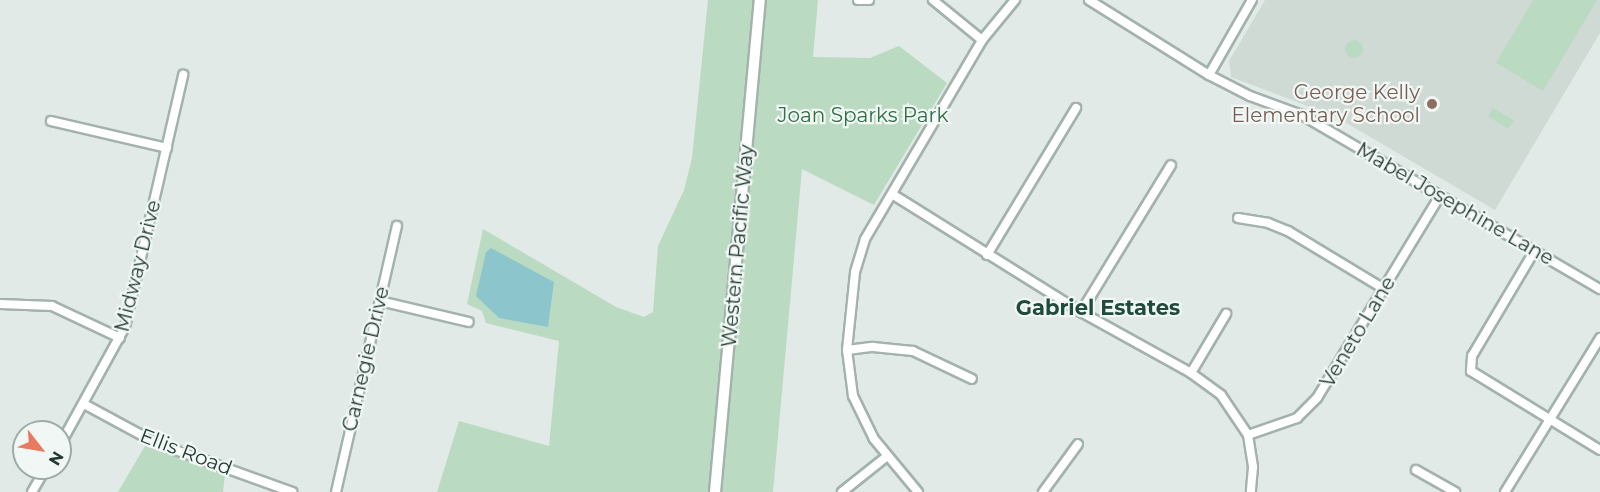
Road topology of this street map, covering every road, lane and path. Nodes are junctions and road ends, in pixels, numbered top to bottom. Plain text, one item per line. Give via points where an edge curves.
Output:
1 (760, 0) edge
2 (858, 0) edge
3 (869, 0) edge
4 (933, 0) edge
5 (1015, 0) edge
6 (1089, 0) edge
7 (1252, 0) edge
8 (982, 40) junction
9 (183, 75) dead end
10 (1209, 75) junction
11 (1076, 108) dead end
12 (51, 121) dead end
13 (167, 147) junction
14 (1171, 165) dead end
15 (892, 195) junction
16 (1440, 197) junction
17 (1238, 218) dead end
18 (397, 226) dead end
19 (1535, 250) junction
20 (987, 255) junction
21 (1600, 289) edge
22 (1384, 290) junction
23 (380, 301) junction
24 (0, 304) edge
25 (1081, 312) junction
26 (1226, 314) dead end
27 (469, 322) dead end
28 (120, 338) junction
29 (1600, 338) edge
30 (847, 350) junction
31 (1191, 373) junction
32 (972, 379) dead end
33 (84, 404) junction
34 (1548, 419) junction
35 (72, 424) edge
36 (1248, 435) junction
37 (1078, 444) dead end
38 (1600, 450) edge
39 (886, 457) junction
40 (1416, 470) dead end
41 (292, 492) edge
42 (336, 492) edge
43 (715, 492) edge
44 (842, 492) edge
45 (918, 492) edge
46 (1043, 492) edge
47 (1251, 492) edge
48 (1455, 492) edge
49 (1505, 492) edge

1 - 43 street, Western Pacific Way
2 - 3 street
4 - 8 street
5 - 8 street
6 - 10 street, Mabel Josephine Lane
7 - 10 street
8 - 15 street
9 - 13 street, Midway Drive
10 - 16 street, Mabel Josephine Lane via 1250,96 1302,115
11 - 20 street
12 - 13 street
13 - 28 street, Midway Drive
14 - 25 street
15 - 20 street
15 - 30 street via 865,239 855,272
16 - 19 street, Mabel Josephine Lane
16 - 22 street, Veneto Lane
17 - 22 street via 1288,231
18 - 23 street, Carnegie Drive
19 - 21 street, Mabel Josephine Lane
19 - 34 street via 1470,366 1474,375
20 - 25 street
22 - 36 street, Veneto Lane via 1311,406 1288,422
23 - 27 street
23 - 42 street, Carnegie Drive
24 - 28 street via 52,306
25 - 31 street
26 - 31 street
28 - 33 street, Midway Drive
29 - 34 street
30 - 32 street via 873,347 913,351
30 - 39 street via 849,375 860,414
31 - 36 street via 1221,395
33 - 35 street, Midway Drive
33 - 41 street, Ellis Road via 156,443
34 - 38 street
34 - 49 street
36 - 47 street via 1253,467
37 - 46 street
39 - 44 street
39 - 45 street
40 - 48 street

